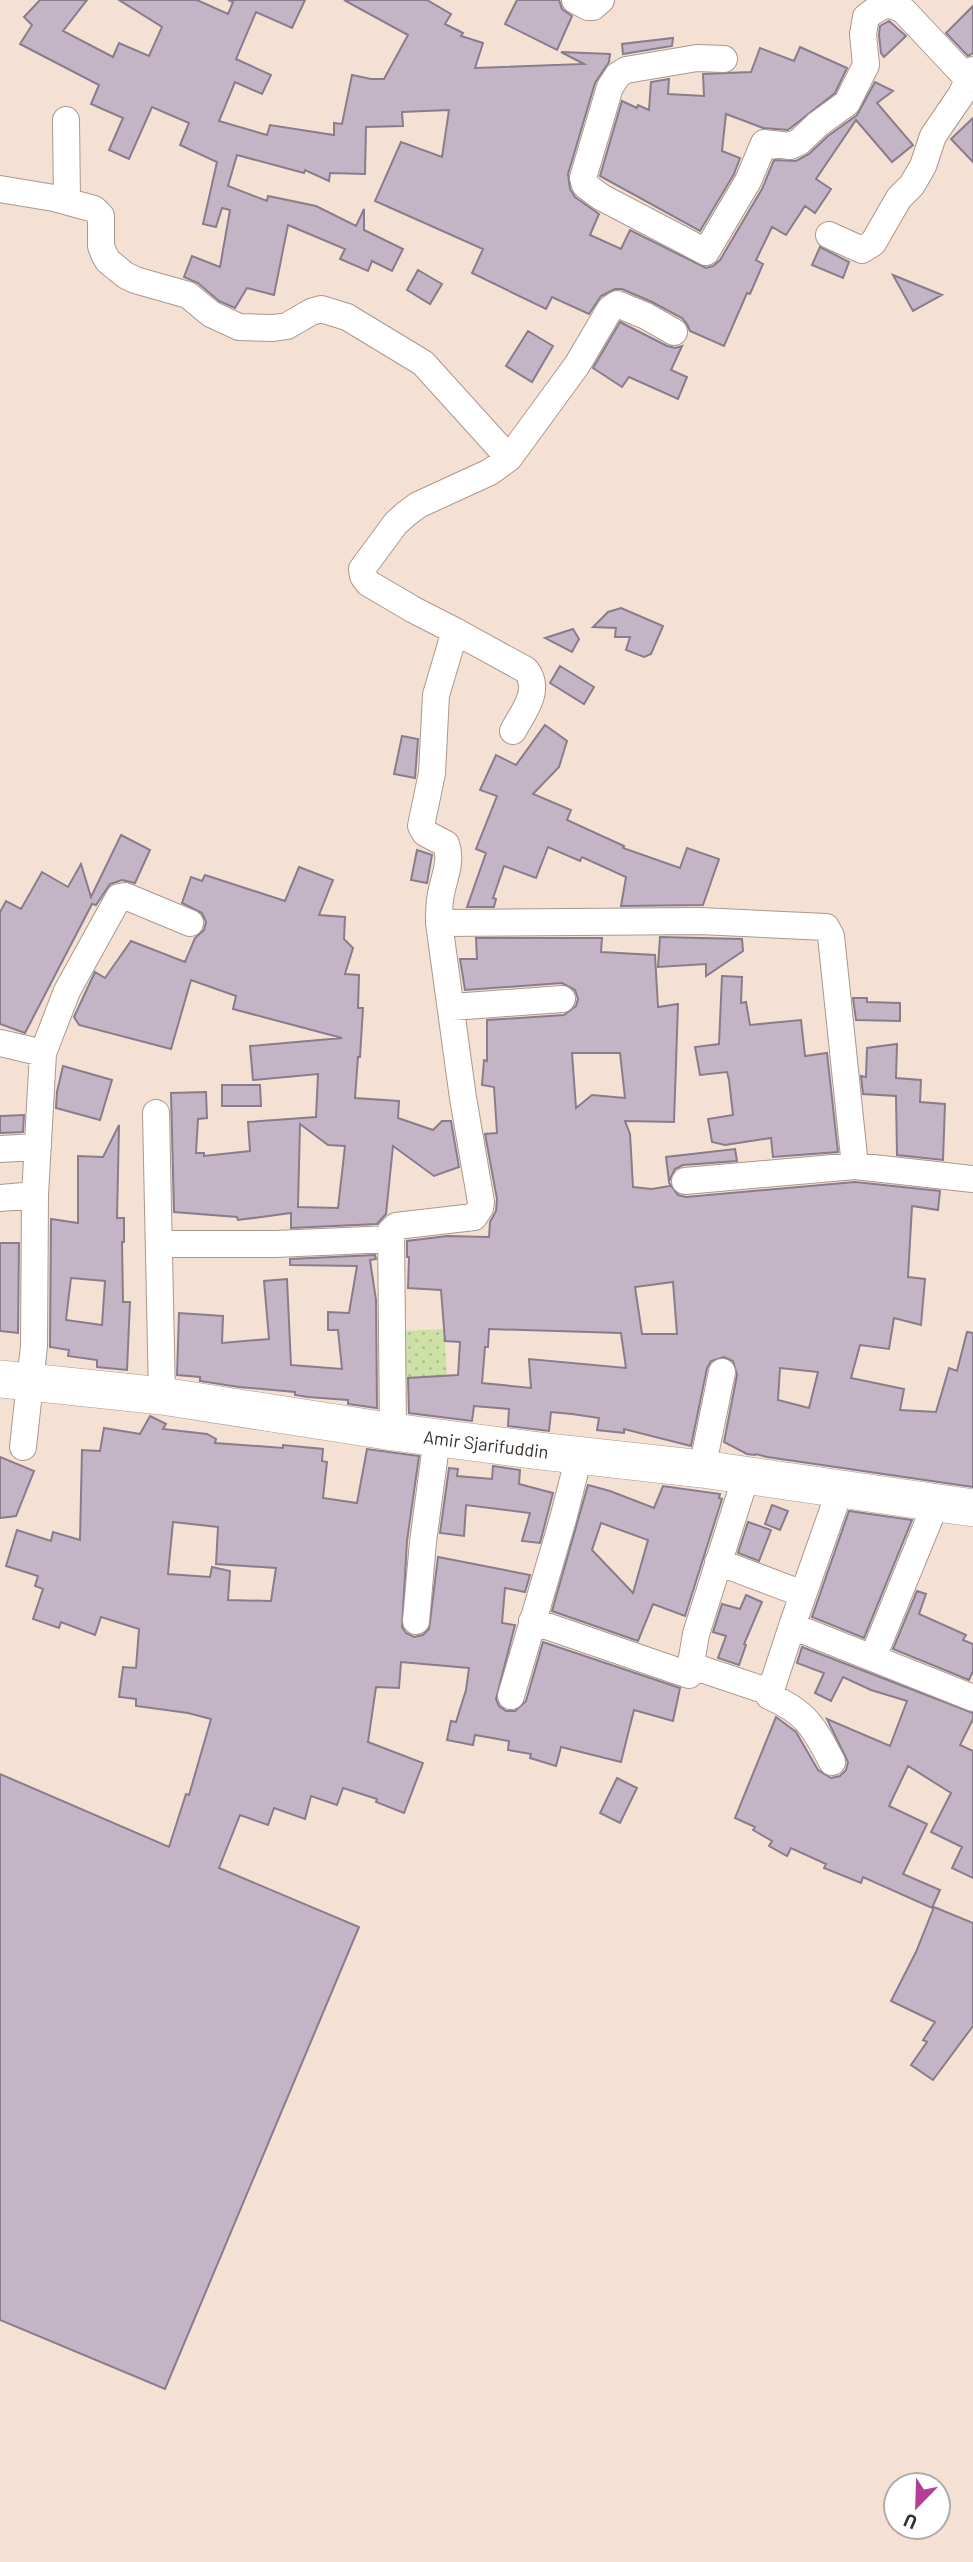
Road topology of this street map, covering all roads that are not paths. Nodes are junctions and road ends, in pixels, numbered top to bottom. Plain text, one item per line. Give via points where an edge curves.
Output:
1 (575, 0) edge
2 (601, 0) edge
3 (724, 59) dead end
4 (971, 75) edge
5 (66, 120) dead end
6 (0, 189) edge
7 (67, 201) junction
8 (829, 235) dead end
9 (674, 332) dead end
10 (509, 458) junction
11 (455, 631) junction
12 (513, 731) dead end
13 (190, 923) dead end
14 (439, 923) junction
15 (562, 999) dead end
16 (452, 1007) junction
17 (0, 1043) edge
18 (43, 1053) junction
19 (156, 1113) dead end
20 (38, 1147) junction
21 (0, 1149) edge
22 (855, 1166) junction
23 (973, 1179) edge
24 (685, 1181) dead end
25 (35, 1195) junction
26 (0, 1199) edge
27 (391, 1239) junction
28 (161, 1244) junction
29 (722, 1372) dead end
30 (15, 1380) edge
31 (162, 1396) junction
32 (393, 1432) junction
33 (438, 1438) junction
34 (23, 1447) dead end
35 (579, 1456) junction
36 (702, 1469) junction
37 (746, 1476) junction
38 (840, 1490) junction
39 (936, 1503) junction
40 (973, 1508) edge
41 (718, 1562) junction
42 (803, 1594) junction
43 (532, 1620) junction
44 (416, 1621) dead end
45 (792, 1626) junction
46 (873, 1657) junction
47 (692, 1666) junction
48 (770, 1692) junction
49 (511, 1696) dead end
50 (973, 1698) edge
51 (832, 1762) dead end

1 - 2 street via 593,8
3 - 4 street via 697,58 618,75 610,87 583,178 584,185 601,197 706,252 764,144 799,142 846,103 866,65 866,16 882,4 904,11
4 - 8 street via 933,136 917,175 873,243 862,250
5 - 7 street
6 - 7 street
7 - 10 street via 94,209 101,216 101,246 114,267 135,281 188,295 223,321 239,327 273,328 328,310 409,352
9 - 10 street via 617,304 610,309 577,365
10 - 11 street via 491,472 405,514 362,569 368,583
11 - 12 street via 531,677 532,694
11 - 14 street via 436,695 432,773 421,826 446,844 448,851
13 - 18 street via 119,897 67,990
14 - 16 street
14 - 22 street via 700,921 826,927 831,936
15 - 16 street
16 - 27 street via 480,1208 474,1217 396,1226
17 - 18 street
18 - 20 street
19 - 28 street
20 - 21 street
20 - 25 street
22 - 23 street
22 - 24 street
25 - 26 street
25 - 30 street via 34,1346
27 - 28 street
27 - 32 street
28 - 31 street
29 - 36 street
30 - 31 main road, Amir Sjarifuddin
30 - 34 street
31 - 32 main road, Amir Sjarifuddin
32 - 33 main road, Amir Sjarifuddin
33 - 35 main road, Amir Sjarifuddin
33 - 44 street
35 - 36 main road, Amir Sjarifuddin
35 - 43 street
36 - 37 main road, Amir Sjarifuddin
37 - 38 main road, Amir Sjarifuddin
37 - 41 street
38 - 39 main road, Amir Sjarifuddin
38 - 42 street
39 - 40 main road, Amir Sjarifuddin
39 - 46 street
41 - 42 street
41 - 47 street via 696,1634
42 - 45 street
43 - 47 street via 689,1675
43 - 49 street
45 - 46 street
45 - 48 street
46 - 50 street
47 - 48 street
48 - 51 street via 769,1696 807,1719

